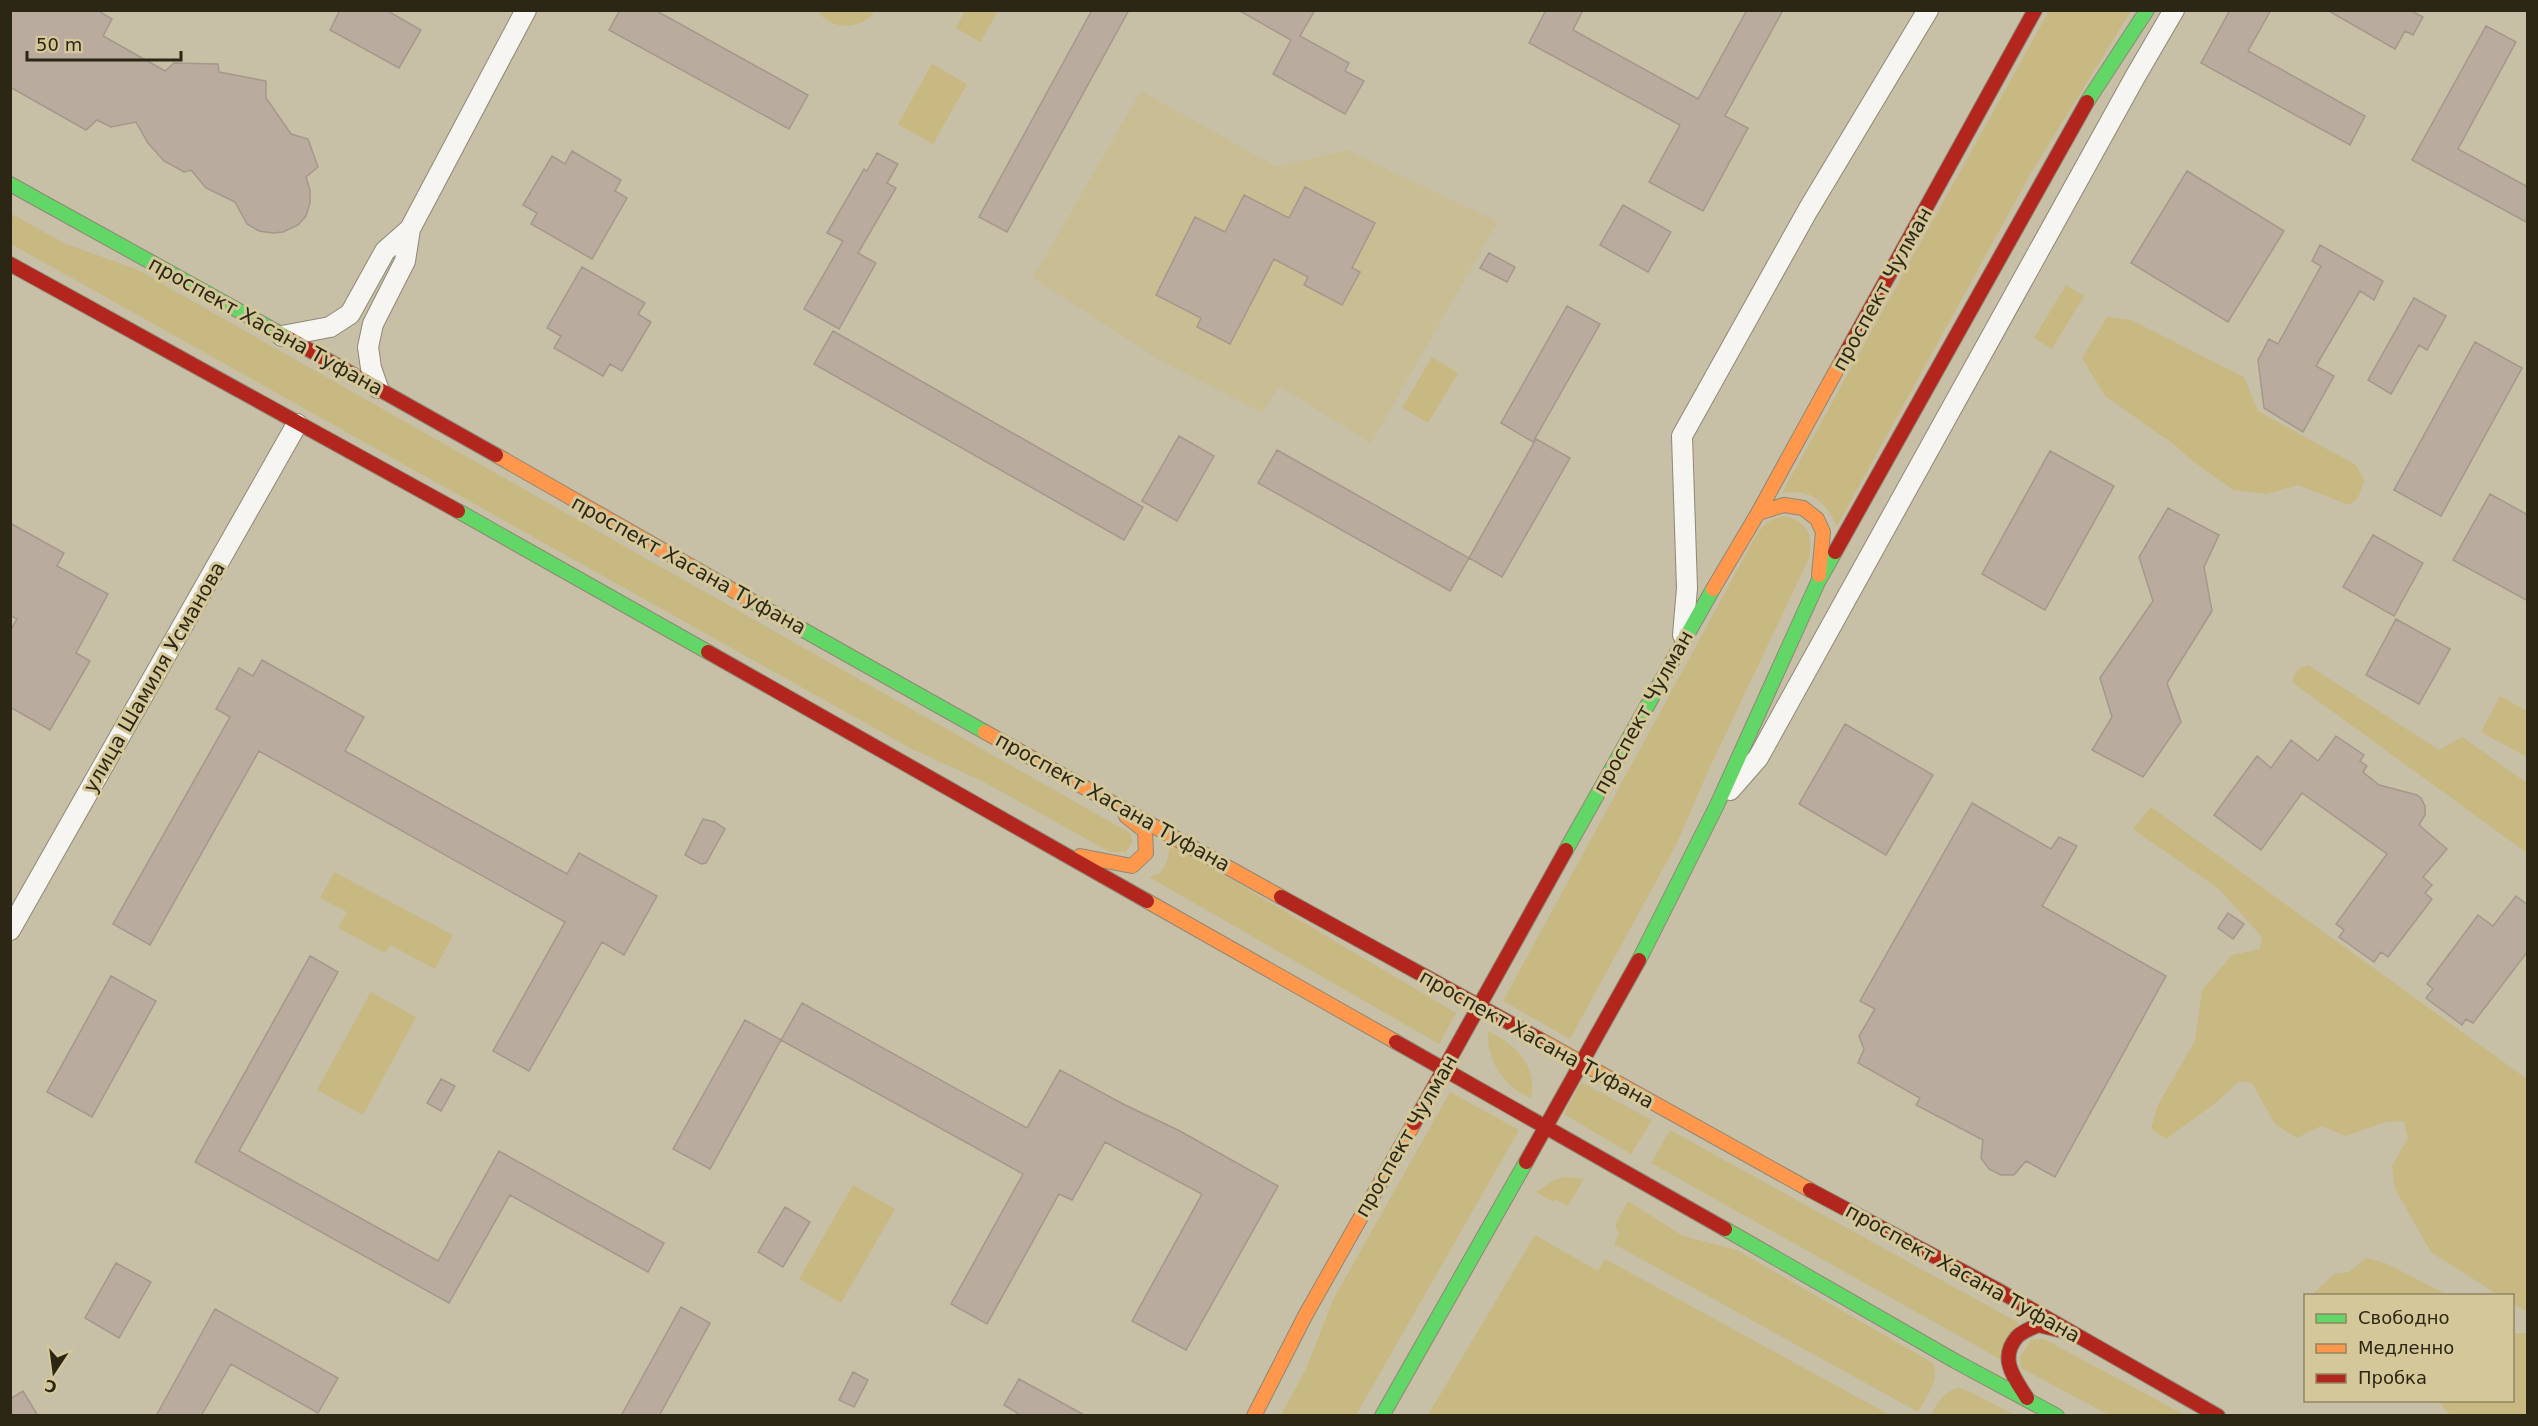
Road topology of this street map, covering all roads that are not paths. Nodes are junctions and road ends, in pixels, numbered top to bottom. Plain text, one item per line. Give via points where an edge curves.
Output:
1 (526, 10) edge
2 (1928, 10) edge
3 (2035, 10) edge
4 (2147, 10) edge
5 (2174, 10) edge
6 (10, 184) edge
7 (410, 229) junction
8 (10, 264) edge
9 (282, 336) junction
10 (378, 388) junction
11 (297, 424) junction
12 (1758, 513) junction
13 (1818, 582) junction
14 (1683, 639) junction
15 (1094, 791) junction
16 (1717, 805) junction
17 (1058, 852) junction
18 (10, 930) edge
19 (1479, 1008) junction
20 (1582, 1063) junction
21 (1443, 1071) junction
22 (1545, 1127) junction
23 (2078, 1335) junction
24 (2028, 1399) junction
25 (1254, 1416) edge
26 (1382, 1416) edge
27 (2057, 1416) edge
28 (2218, 1416) edge

1 - 7 street
2 - 14 street via 1808,210 1682,436 1687,588
3 - 12 main road, проспект Чулман
4 - 13 main road via 2089,98
5 - 16 street via 1758,758
6 - 9 main road, проспект Хасана Туфана
7 - 9 street via 385,251 350,314 330,327
7 - 10 street via 405,261 384,298 368,346 370,368
8 - 11 main road
9 - 10 main road, проспект Хасана Туфана
10 - 15 main road, проспект Хасана Туфана
11 - 17 main road via 458,511
11 - 18 street, улица Шамиля Усманова
12 - 13 main road via 1784,505 1803,508 1817,519 1823,532
12 - 14 main road, проспект Чулман
13 - 16 main road
14 - 19 main road, проспект Чулман
15 - 17 main road via 1145,831 1146,853 1132,866
15 - 19 main road, проспект Хасана Туфана
16 - 20 main road via 1668,906
17 - 21 main road
19 - 20 main road, проспект Хасана Туфана
19 - 21 main road, проспект Чулман
20 - 22 main road
20 - 23 main road, проспект Хасана Туфана
21 - 22 main road
21 - 25 main road, проспект Чулман
22 - 24 main road
22 - 26 main road
23 - 24 main road via 2038,1325 2017,1336 2009,1354 2009,1370
23 - 28 main road, проспект Хасана Туфана
24 - 27 main road

